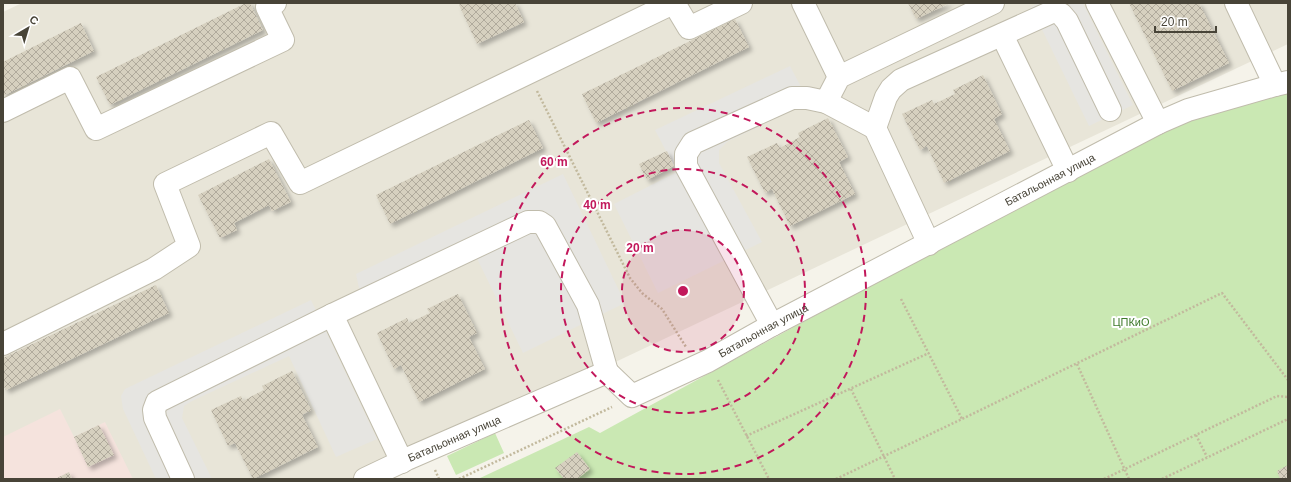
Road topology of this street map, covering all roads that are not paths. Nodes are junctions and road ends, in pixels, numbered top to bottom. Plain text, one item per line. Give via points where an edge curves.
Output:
1 (275, 3) edge
2 (674, 3) edge
3 (741, 3) edge
4 (803, 3) edge
5 (993, 3) edge
6 (1097, 3) edge
7 (1236, 3) edge
8 (1002, 35) junction
9 (839, 77) junction
10 (1282, 84) edge
11 (826, 102) junction
12 (1110, 110) dead end
13 (3, 111) edge
14 (1158, 123) junction
15 (875, 128) junction
16 (1068, 171) junction
17 (929, 244) junction
18 (332, 315) junction
19 (772, 325) junction
20 (3, 344) edge
21 (607, 372) junction
22 (402, 462) junction
23 (183, 479) edge
24 (365, 479) edge

1 - 13 street via 267,7 283,40 96,129 70,78
2 - 3 street via 689,28
2 - 20 street via 300,183 272,133 165,184 190,246 154,269
4 - 9 street
5 - 9 street
6 - 14 street
7 - 10 street
8 - 12 street via 1054,11 1062,14
8 - 15 street via 901,80 886,97
8 - 16 street
9 - 11 street
10 - 14 street, Батальонная улица via 1188,110
11 - 15 street
11 - 19 street via 792,98 693,143 686,154 686,166
14 - 16 street, Батальонная улица
15 - 17 street
16 - 17 street, Батальонная улица
17 - 19 street, Батальонная улица
18 - 21 street via 528,222 539,222 545,226 588,305
18 - 22 street
18 - 23 street via 157,402 155,418
19 - 21 street, Батальонная улица via 708,361 632,396
21 - 22 street, Батальонная улица
22 - 24 street, Батальонная улица

